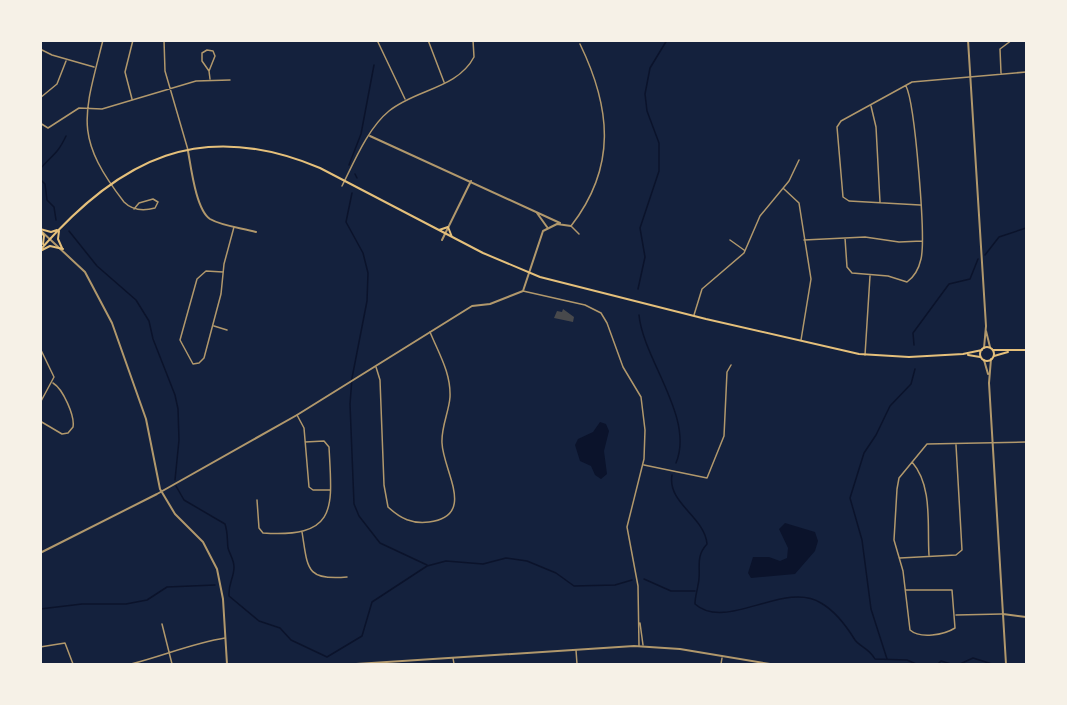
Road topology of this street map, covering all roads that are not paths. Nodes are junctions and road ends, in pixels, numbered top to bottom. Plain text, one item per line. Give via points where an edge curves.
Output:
1 (103, 40) edge
2 (133, 40) edge
3 (164, 40) edge
4 (377, 40) edge
5 (428, 40) edge
6 (473, 40) edge
7 (968, 40) edge
8 (1012, 40) edge
9 (580, 44) dead end
10 (40, 49) edge
11 (67, 59) junction
12 (95, 67) junction
13 (209, 71) junction
14 (1026, 72) edge
15 (1001, 74) junction
16 (970, 76) junction
17 (210, 80) junction
18 (230, 80) dead end
19 (445, 83) junction
20 (906, 85) junction
21 (170, 87) junction
22 (40, 98) edge
23 (132, 100) junction
24 (405, 100) junction
25 (870, 105) junction
26 (86, 108) junction
27 (40, 123) edge
28 (370, 136) junction
29 (188, 151) junction
30 (799, 160) dead end
31 (345, 180) junction
32 (471, 181) junction
33 (111, 182) junction
34 (342, 186) dead end
35 (784, 188) junction
36 (880, 203) junction
37 (920, 205) junction
38 (134, 209) junction
39 (536, 211) junction
40 (560, 223) junction
41 (234, 226) junction
42 (571, 226) junction
43 (448, 227) junction
44 (59, 228) junction
45 (547, 228) junction
46 (40, 230) edge
47 (439, 230) junction
48 (256, 232) dead end
49 (445, 233) junction
50 (579, 234) dead end
51 (452, 237) junction
52 (50, 238) junction
53 (845, 238) junction
54 (442, 240) dead end
55 (730, 240) dead end
56 (803, 240) junction
57 (922, 241) junction
58 (63, 249) junction
59 (40, 250) edge
60 (745, 250) junction
61 (223, 272) junction
62 (527, 272) junction
63 (870, 275) junction
64 (523, 291) junction
65 (694, 316) junction
66 (213, 326) junction
67 (986, 326) junction
68 (227, 330) dead end
69 (430, 332) junction
70 (801, 341) junction
71 (40, 348) edge
72 (983, 349) junction
73 (991, 349) junction
74 (1026, 350) edge
75 (1012, 351) junction
76 (963, 354) junction
77 (865, 355) junction
78 (994, 356) junction
79 (983, 359) junction
80 (991, 359) junction
81 (731, 365) dead end
82 (375, 366) junction
83 (53, 383) junction
84 (989, 383) junction
85 (40, 403) edge
86 (297, 415) junction
87 (40, 421) edge
88 (305, 442) junction
89 (1026, 442) edge
90 (956, 445) junction
91 (993, 445) junction
92 (911, 462) junction
93 (643, 465) junction
94 (331, 490) junction
95 (161, 492) junction
96 (257, 500) dead end
97 (302, 531) junction
98 (40, 553) edge
99 (929, 556) junction
100 (899, 558) junction
101 (347, 577) dead end
102 (906, 590) junction
103 (1003, 614) junction
104 (955, 615) junction
105 (1026, 617) edge
106 (162, 624) dead end
107 (225, 638) junction
108 (641, 646) junction
109 (40, 647) edge
110 (576, 649) junction
111 (170, 655) junction
112 (453, 657) junction
113 (722, 657) junction
114 (73, 664) edge
115 (131, 664) edge
116 (172, 664) edge
117 (227, 664) edge
118 (357, 664) edge
119 (453, 664) edge
120 (577, 664) edge
121 (721, 664) edge
122 (770, 664) edge
123 (1006, 664) edge

1 - 12 street
2 - 23 street via 125,72
3 - 21 street
4 - 24 street
5 - 19 street
6 - 19 street via 474,57 468,68
7 - 16 street
8 - 15 street via 1000,49
9 - 42 street via 600,90 605,138 595,185
10 - 11 street
11 - 12 street
11 - 22 street via 62,76
12 - 26 street
13 - 13 street via 214,56 213,51 207,50 201,58
13 - 17 street
14 - 15 street
15 - 16 street
16 - 20 street via 926,79
16 - 67 street
17 - 18 street
17 - 21 street
19 - 24 street
20 - 25 street
20 - 37 street via 913,104
21 - 23 street
21 - 29 street
23 - 26 street via 102,109
24 - 28 street via 379,120
25 - 36 street via 876,127
25 - 36 street via 838,123 842,194 849,201
26 - 27 street via 72,111 48,128
26 - 33 street via 88,141
28 - 31 street
28 - 32 street
29 - 31 main road via 220,147 257,149 301,159
29 - 33 main road via 155,160
29 - 41 street via 202,210 209,218
30 - 35 street
31 - 34 street
31 - 47 main road
32 - 39 street
32 - 43 street
33 - 38 street via 124,202
33 - 44 main road
35 - 56 street via 799,202
35 - 60 street via 760,216
36 - 37 street
37 - 57 street
38 - 38 street via 139,203 153,199 158,202 148,210
39 - 40 street
39 - 45 street
40 - 42 street
40 - 45 street
41 - 48 street
41 - 61 street
42 - 50 street
43 - 47 main road
43 - 49 street
43 - 51 main road
44 - 46 main road via 51,232
44 - 52 main road
44 - 58 main road via 58,239
45 - 62 street via 539,237
46 - 52 street
46 - 59 main road via 44,238
47 - 49 main road
49 - 51 main road
49 - 54 street
51 - 62 main road
52 - 58 street
52 - 59 main road
53 - 56 street
53 - 57 street
53 - 63 street via 848,270
55 - 60 street
56 - 70 street via 811,289
57 - 63 street via 921,261 910,280
58 - 59 main road via 50,246
58 - 95 street via 85,272 112,323 146,419
60 - 65 street via 702,289
61 - 66 street
61 - 66 street via 206,271 197,279 180,340 193,364 204,358
62 - 64 street
62 - 65 main road
63 - 77 street
64 - 69 street via 490,304 475,305
64 - 93 street via 588,306 605,318 623,368 641,397 645,430
65 - 70 main road
66 - 68 street
67 - 72 street
67 - 73 street
69 - 82 street
69 - 82 street via 449,380 442,443 456,498 449,514 441,519 417,523 404,520 388,507 381,380
70 - 77 main road
71 - 83 street via 54,376
72 - 73 main road
72 - 76 main road
72 - 79 main road
73 - 75 main road
73 - 78 main road
74 - 75 main road
75 - 78 main road
76 - 77 main road
76 - 79 main road
78 - 80 main road
79 - 80 main road
79 - 84 street
80 - 84 street
81 - 93 street via 727,372 724,436 707,478
82 - 86 street
83 - 85 street
83 - 87 street via 59,388 74,427 60,434
84 - 91 street
86 - 88 street
86 - 95 street
88 - 94 street via 309,488
88 - 94 street via 324,441 328,445
89 - 91 street
90 - 91 street
90 - 92 street via 927,444
90 - 99 street via 962,550 956,555
91 - 103 street
92 - 99 street via 921,472 925,484
92 - 100 street via 899,478 897,489 894,540
93 - 108 street via 627,527 638,586
94 - 97 street via 331,504 324,519
95 - 98 street
95 - 107 street via 214,561 221,587
96 - 97 street via 261,532
97 - 101 street via 312,572 323,578
99 - 100 street
100 - 102 street
102 - 104 street via 949,588
102 - 104 street via 910,630 915,634 950,632 955,628
103 - 104 street
103 - 105 street
103 - 123 street
106 - 111 street
107 - 111 street via 195,643
107 - 117 street
108 - 110 street
108 - 113 street
109 - 114 street via 65,643
110 - 112 street
110 - 120 street
111 - 115 street
111 - 116 street
112 - 118 street
112 - 119 street
113 - 121 street
113 - 122 street

